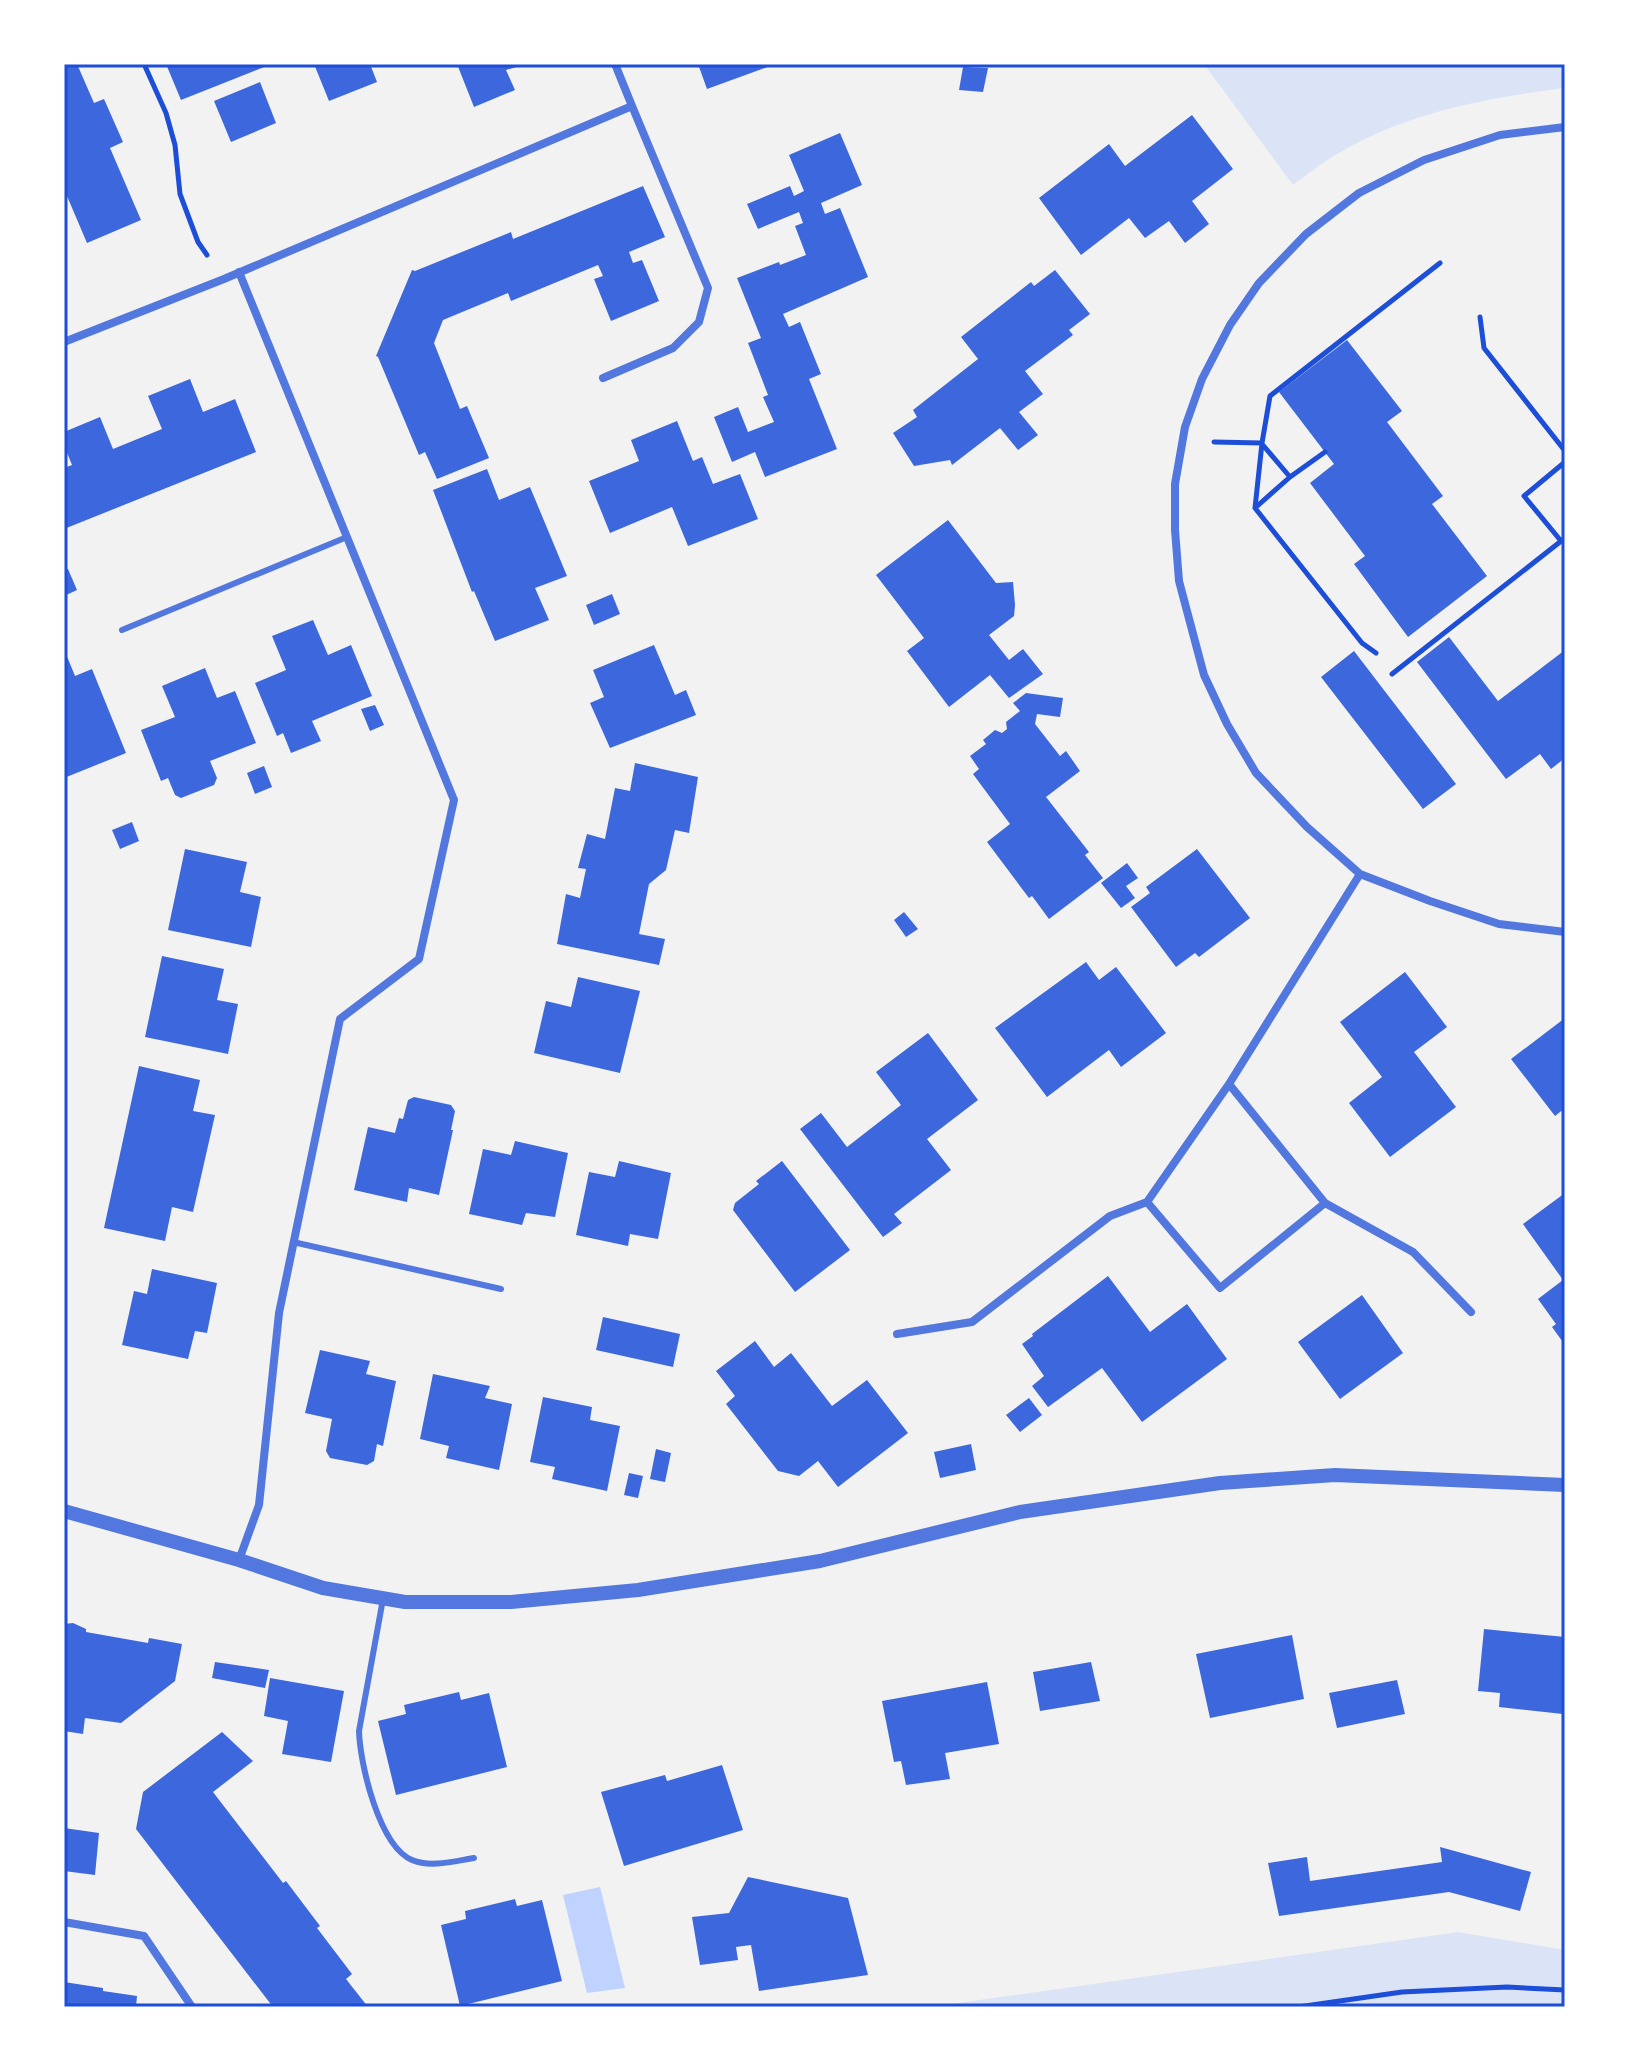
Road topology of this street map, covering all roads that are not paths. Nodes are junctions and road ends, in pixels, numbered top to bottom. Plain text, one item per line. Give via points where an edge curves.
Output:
1 (615, 64) edge
2 (632, 106) junction
3 (1565, 127) edge
4 (239, 272) junction
5 (64, 342) edge
6 (603, 378) dead end
7 (347, 537) junction
8 (122, 630) dead end
9 (1360, 874) junction
10 (1565, 932) edge
11 (1229, 1084) junction
12 (1147, 1202) junction
13 (1325, 1203) junction
14 (293, 1242) junction
15 (501, 1289) dead end
16 (1471, 1312) dead end
17 (897, 1334) dead end
18 (1565, 1485) edge
19 (64, 1511) edge
20 (239, 1560) junction
21 (383, 1599) junction
22 (474, 1858) dead end
23 (64, 1922) edge
24 (192, 2007) edge

1 - 2 street
2 - 4 street
2 - 6 street via 708,288 699,322 673,348
3 - 9 street via 1500,135 1424,160 1359,193 1306,234 1259,283 1230,325 1185,427 1175,484 1175,530 1179,581 1204,675 1256,773
4 - 5 street
4 - 7 street
7 - 8 lane
7 - 14 street via 454,800 419,959 340,1019
9 - 10 street via 1499,924
9 - 11 street
11 - 12 street
11 - 13 street
12 - 13 street via 1220,1288
12 - 17 street via 1110,1216 972,1322
13 - 16 street via 1413,1252
14 - 15 lane
14 - 20 street via 279,1313 259,1505
18 - 21 street via 1335,1475 1220,1483 1020,1512 820,1561 638,1590 511,1602
19 - 20 street
20 - 21 street via 323,1588
21 - 22 lane via 359,1731 365,1775 383,1826 403,1855 428,1864
23 - 24 street via 144,1936

